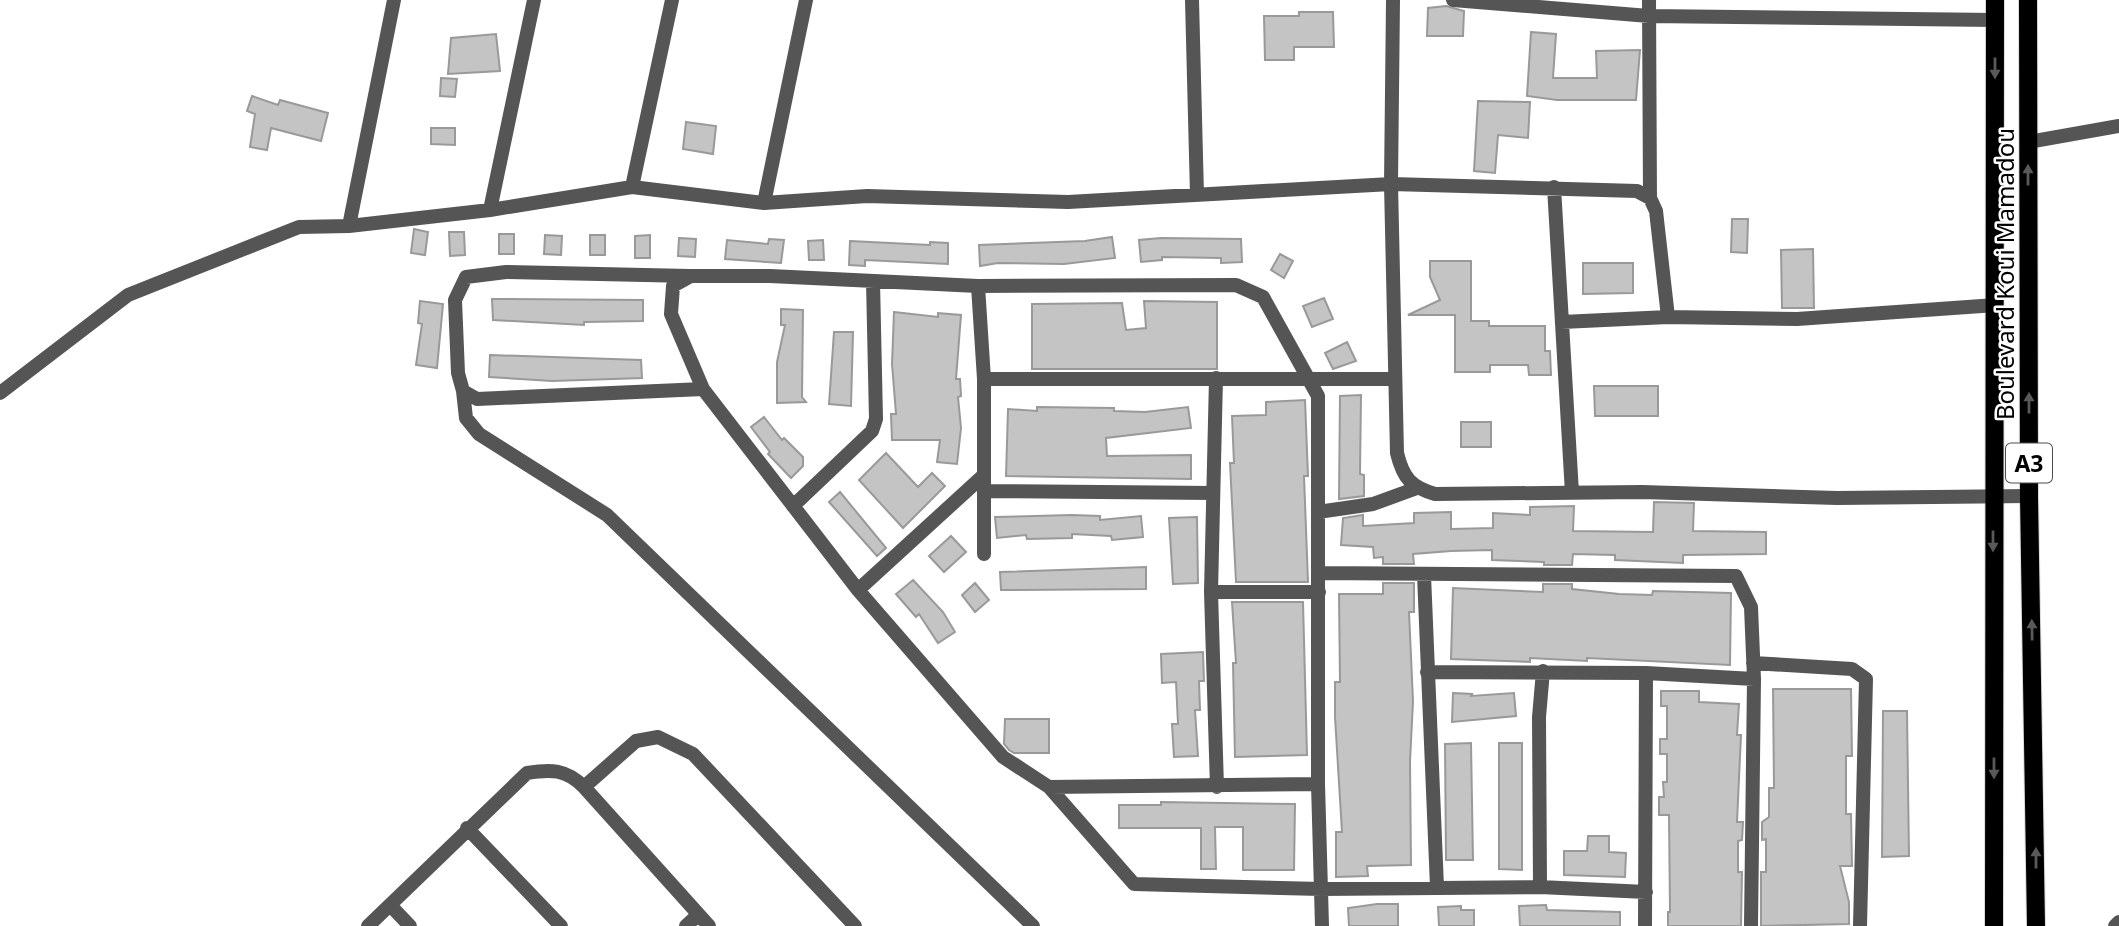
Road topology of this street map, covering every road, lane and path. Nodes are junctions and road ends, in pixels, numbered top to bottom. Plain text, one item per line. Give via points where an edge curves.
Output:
1 (394, 0) edge
2 (534, 0) edge
3 (671, 0) edge
4 (806, 0) edge
5 (1192, 0) edge
6 (1393, 0) edge
7 (1452, 0) edge
8 (1649, 0) edge
9 (1994, 0) edge
10 (2028, 0) edge
11 (1649, 16) junction
12 (1995, 20) junction
13 (2119, 126) edge
14 (2028, 142) junction
15 (1391, 184) junction
16 (632, 187) junction
17 (1554, 187) junction
18 (1197, 195) junction
19 (1650, 198) junction
20 (764, 203) junction
21 (490, 210) junction
22 (349, 226) junction
23 (691, 276) junction
24 (873, 281) junction
25 (978, 286) junction
26 (1996, 305) junction
27 (1668, 317) junction
28 (1562, 322) junction
29 (1309, 377) junction
30 (1216, 378) junction
31 (984, 379) junction
32 (1394, 379) junction
33 (703, 389) junction
34 (463, 391) junction
35 (0, 393) edge
36 (984, 475) junction
37 (1417, 488) junction
38 (984, 491) junction
39 (1213, 493) junction
40 (1572, 493) junction
41 (1993, 496) junction
42 (2029, 496) junction
43 (793, 506) junction
44 (1318, 512) junction
45 (984, 554) dead end
46 (1318, 573) junction
47 (1424, 575) junction
48 (858, 590) junction
49 (1211, 592) junction
50 (1319, 592) junction
51 (1753, 663) junction
52 (1543, 671) junction
53 (1427, 672) junction
54 (1646, 673) junction
55 (1754, 679) junction
56 (1318, 784) junction
57 (584, 787) junction
58 (1049, 787) junction
59 (1217, 787) junction
60 (467, 828) junction
61 (1437, 887) junction
62 (1540, 887) junction
63 (1321, 889) junction
64 (1646, 892) junction
65 (391, 906) junction
66 (698, 915) junction
67 (2119, 922) edge
68 (368, 926) edge
69 (410, 926) edge
70 (561, 926) edge
71 (686, 926) edge
72 (709, 926) edge
73 (855, 926) edge
74 (1033, 926) edge
75 (1322, 926) edge
76 (1645, 926) edge
77 (1751, 926) edge
78 (1860, 926) edge
79 (1994, 926) edge
80 (2036, 926) edge
81 (2115, 926) edge

1 - 22 street
2 - 21 street
3 - 16 street
4 - 20 street
5 - 18 street
6 - 15 street
7 - 11 street
8 - 11 street
9 - 12 main road, Boulevard Koui Mamadou / A3
10 - 14 main road, Boulevard Koui Mamadou / A3
11 - 12 street
11 - 19 street
12 -> 26 main road, Boulevard Koui Mamadou / A3
13 - 14 street
42 -> 14 main road, Boulevard Koui Mamadou / A3
15 - 17 street
15 - 18 street
15 - 32 street
16 - 20 street
16 - 21 street
17 - 19 street via 1637,191
17 - 28 street
18 - 20 street via 1068,202 866,196
19 - 27 street via 1656,211
21 - 22 street
22 - 35 street via 299,227 128,295
23 - 24 street
23 - 33 street via 673,286 671,314
23 - 34 street via 506,272 467,277 454,300
24 - 25 street
24 - 43 street via 876,419 872,431
25 - 29 street via 1236,285 1263,297
25 - 31 street
26 - 27 street via 1797,319
26 - 41 main road, Boulevard Koui Mamadou / A3
27 - 28 street
28 - 40 street
29 - 30 street
29 - 32 street
29 - 44 street via 1318,396
30 - 31 street
30 - 39 street
31 - 36 street
32 - 37 street via 1397,453 1402,475
33 - 34 street via 477,399
33 - 43 street
34 - 74 street via 466,418 479,434 607,515
36 - 38 street
36 - 48 street
37 - 40 street via 1435,494
37 - 44 street via 1373,505
38 - 39 street
38 - 45 street
39 - 49 street
40 - 41 street
41 - 42 street
41 -> 79 main road, Boulevard Koui Mamadou / A3
80 -> 42 main road, Boulevard Koui Mamadou / A3
43 - 48 street
44 - 46 street
46 - 47 street
46 - 50 street
47 - 51 street via 1736,576 1751,607
47 - 53 street
48 - 58 street via 1003,757
49 - 50 street
49 - 59 street
50 - 56 street
51 - 55 street
51 - 78 street via 1852,669 1866,680
52 - 53 street
52 - 54 street
52 - 62 street
53 - 61 street
54 - 55 street
54 - 64 street
55 - 77 street
56 - 59 street
56 - 63 street
57 - 60 street via 573,776 554,769 527,773
57 - 66 street
57 - 73 street via 636,741 658,737 693,754
58 - 59 street
58 - 63 street via 1134,884
60 - 65 street
60 - 70 street
61 - 62 street
61 - 63 street
62 - 64 street
63 - 75 street
64 - 76 street
65 - 68 street
65 - 69 street
66 - 71 street
66 - 72 street
67 - 81 street

